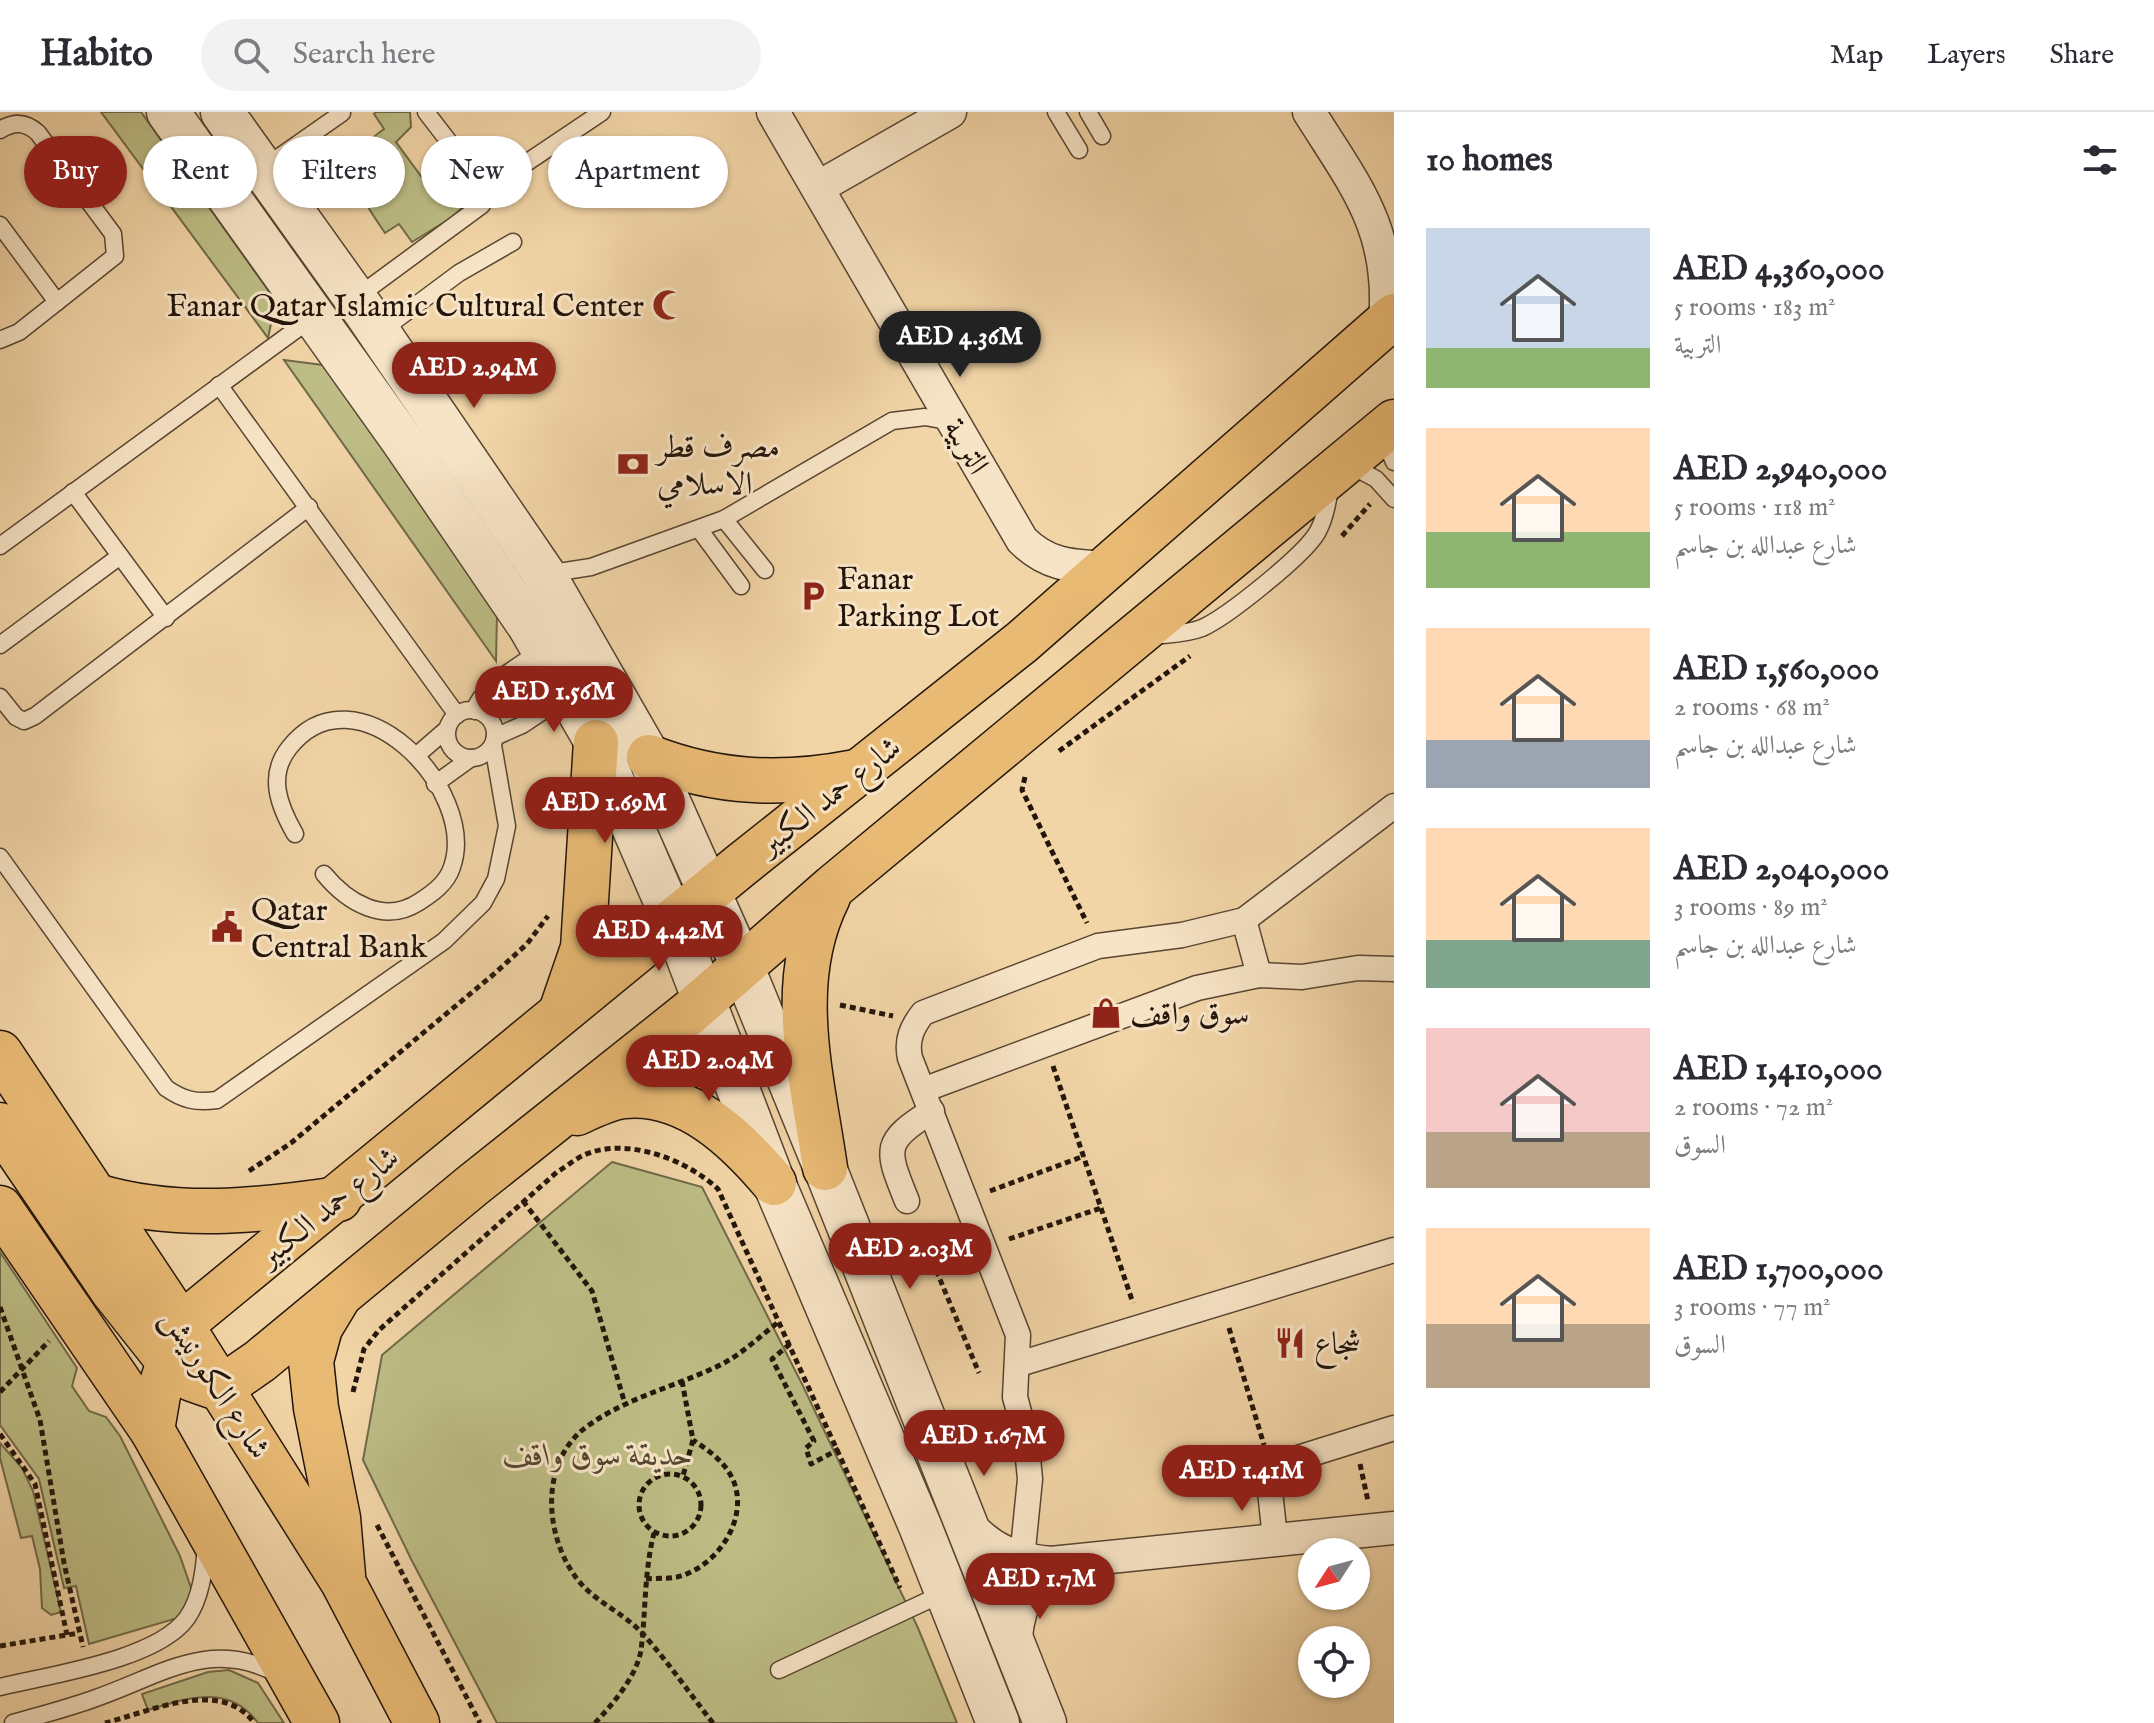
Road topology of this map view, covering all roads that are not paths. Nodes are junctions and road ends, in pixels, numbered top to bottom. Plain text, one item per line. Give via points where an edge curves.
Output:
1 (168, 112) edge
2 (222, 112) edge
3 (426, 112) edge
4 (602, 112) edge
5 (773, 112) edge
6 (950, 112) edge
7 (1056, 112) edge
8 (1088, 112) edge
9 (1309, 112) edge
10 (342, 113) edge
11 (0, 130) edge
12 (444, 136) edge
13 (1102, 136) dead end
14 (1079, 150) dead end
15 (532, 159) edge
16 (262, 169) junction
17 (819, 187) junction
18 (478, 208) edge
19 (1382, 221) edge
20 (0, 225) edge
21 (513, 242) dead end
22 (355, 298) junction
23 (57, 302) junction
24 (312, 318) junction
25 (1389, 319) edge
26 (380, 332) junction
27 (0, 340) edge
28 (219, 385) junction
29 (952, 422) junction
30 (1390, 434) edge
31 (1338, 469) junction
32 (73, 492) junction
33 (1394, 499) edge
34 (309, 507) junction
35 (724, 519) junction
36 (699, 529) junction
37 (0, 546) edge
38 (120, 556) junction
39 (1107, 568) junction
40 (765, 570) dead end
41 (544, 574) junction
42 (741, 586) dead end
43 (166, 618) junction
44 (0, 645) edge
45 (544, 649) junction
46 (569, 694) junction
47 (0, 697) edge
48 (475, 711) junction
49 (452, 722) junction
50 (494, 741) junction
51 (596, 742) junction
52 (417, 755) junction
53 (649, 757) junction
54 (471, 758) junction
55 (862, 770) junction
56 (435, 784) junction
57 (1394, 806) edge
58 (295, 834) dead end
59 (0, 857) edge
60 (324, 874) dead end
61 (833, 887) junction
62 (710, 893) junction
63 (1244, 920) junction
64 (674, 922) junction
65 (743, 968) junction
66 (1394, 969) edge
67 (1259, 975) junction
68 (705, 1000) junction
69 (561, 1012) junction
70 (0, 1053) edge
71 (928, 1101) junction
72 (549, 1124) junction
73 (0, 1125) edge
74 (825, 1168) junction
75 (774, 1183) junction
76 (96, 1196) junction
77 (339, 1199) junction
78 (907, 1201) road end
79 (0, 1208) edge
80 (1394, 1250) edge
81 (338, 1298) junction
82 (176, 1344) junction
83 (1019, 1364) junction
84 (221, 1388) junction
85 (1394, 1428) edge
86 (152, 1430) junction
87 (964, 1518) junction
88 (1384, 1529) edge
89 (208, 1530) junction
90 (1275, 1538) junction
91 (1036, 1561) junction
92 (343, 1582) junction
93 (928, 1601) junction
94 (1015, 1647) junction
95 (779, 1670) dead end
96 (0, 1687) edge
97 (309, 1706) edge
98 (13, 1723) edge
99 (417, 1723) edge
100 (998, 1723) edge
101 (1045, 1723) edge

1 - 24 street
2 - 16 street
3 - 12 lane
4 - 15 lane
5 - 17 street, التربية
6 - 17 street
7 - 14 lane
8 - 13 lane
9 - 19 street
10 - 16 lane
11 - 23 lane via 25,124 38,133 116,241 111,262
16 - 22 street
17 - 29 street, التربية
18 - 22 lane
19 - 25 street
20 - 23 lane
21 - 26 lane via 459,273
22 - 26 street
23 - 27 lane
24 - 28 lane
24 - 45 street
25 - 39 main road, شارع حمد الكبير
26 - 41 street
28 - 32 lane
28 - 34 lane
29 - 35 lane via 925,417 892,421
29 - 39 street, التربية via 1027,546 1062,565
30 - 31 main road
31 - 33 lane via 1367,472
31 - 61 main road
32 - 37 lane
32 - 38 lane
34 - 43 lane
34 - 49 lane
35 - 36 lane
35 - 40 lane
36 - 41 lane via 591,567
36 - 42 lane
38 - 43 lane
38 - 44 lane
39 - 55 main road, شارع حمد الكبير
41 - 53 street
43 - 47 lane via 35,716 24,721 16,717
45 - 46 street
45 - 48 lane via 496,683
46 - 50 lane
46 - 51 street
48 - 49 lane
48 - 50 lane via 490,720
49 - 52 lane
49 - 54 lane via 450,746
50 - 54 lane via 488,752
50 - 59 lane via 507,826 500,866 483,903 444,941 217,1100 181,1099 166,1088
51 - 64 street
51 - 69 main road via 585,933
52 - 56 lane
52 - 58 lane via 397,738 354,720 322,722 306,731 286,752 276,786
53 - 55 main road via 688,772 769,783
53 - 62 street
54 - 56 lane
55 - 62 main road, شارع حمد الكبير
56 - 60 lane via 455,828 454,859 443,884 411,907 378,911 349,900
57 - 63 street
61 - 65 main road
61 - 74 main road via 813,928 803,998
62 - 64 main road, شارع حمد الكبير
62 - 65 street
63 - 67 street
63 - 71 street via 1098,946 923,1013 907,1047
64 - 68 street
64 - 69 main road, شارع حمد الكبير
65 - 68 main road
65 - 74 street
66 - 67 street
67 - 71 street via 1197,988 1046,1046
68 - 72 main road
68 - 75 street
69 - 77 main road, شارع حمد الكبير
70 - 76 main road, شارع الكورنيش
71 - 78 street via 891,1146
71 - 83 street via 1013,1316
72 - 75 main road via 622,1096 674,1103 720,1127
72 - 81 main road
73 - 82 main road via 113,1291
74 - 87 street
75 - 93 street
76 - 77 main road via 126,1205 199,1211 271,1209
76 - 82 main road, شارع الكورنيش
77 - 82 main road, شارع حمد الكبير
79 - 86 main road
80 - 83 street
81 - 84 main road
81 - 92 main road via 320,1328 311,1361 338,1518
82 - 84 main road via 192,1379
82 - 86 main road
83 - 91 street via 1011,1442 1030,1507
84 - 92 main road, شارع الكورنيش
85 - 90 street via 1284,1462 1272,1473
86 - 89 main road
87 - 91 street via 992,1547
87 - 94 street
88 - 90 street
89 - 96 lane via 198,1596 176,1630 124,1655
89 - 97 main road
90 - 91 street
91 - 94 street
92 - 99 main road, شارع الكورنيش
93 - 95 lane
93 - 100 street
94 - 101 street
97 - 98 lane via 283,1676 220,1657

